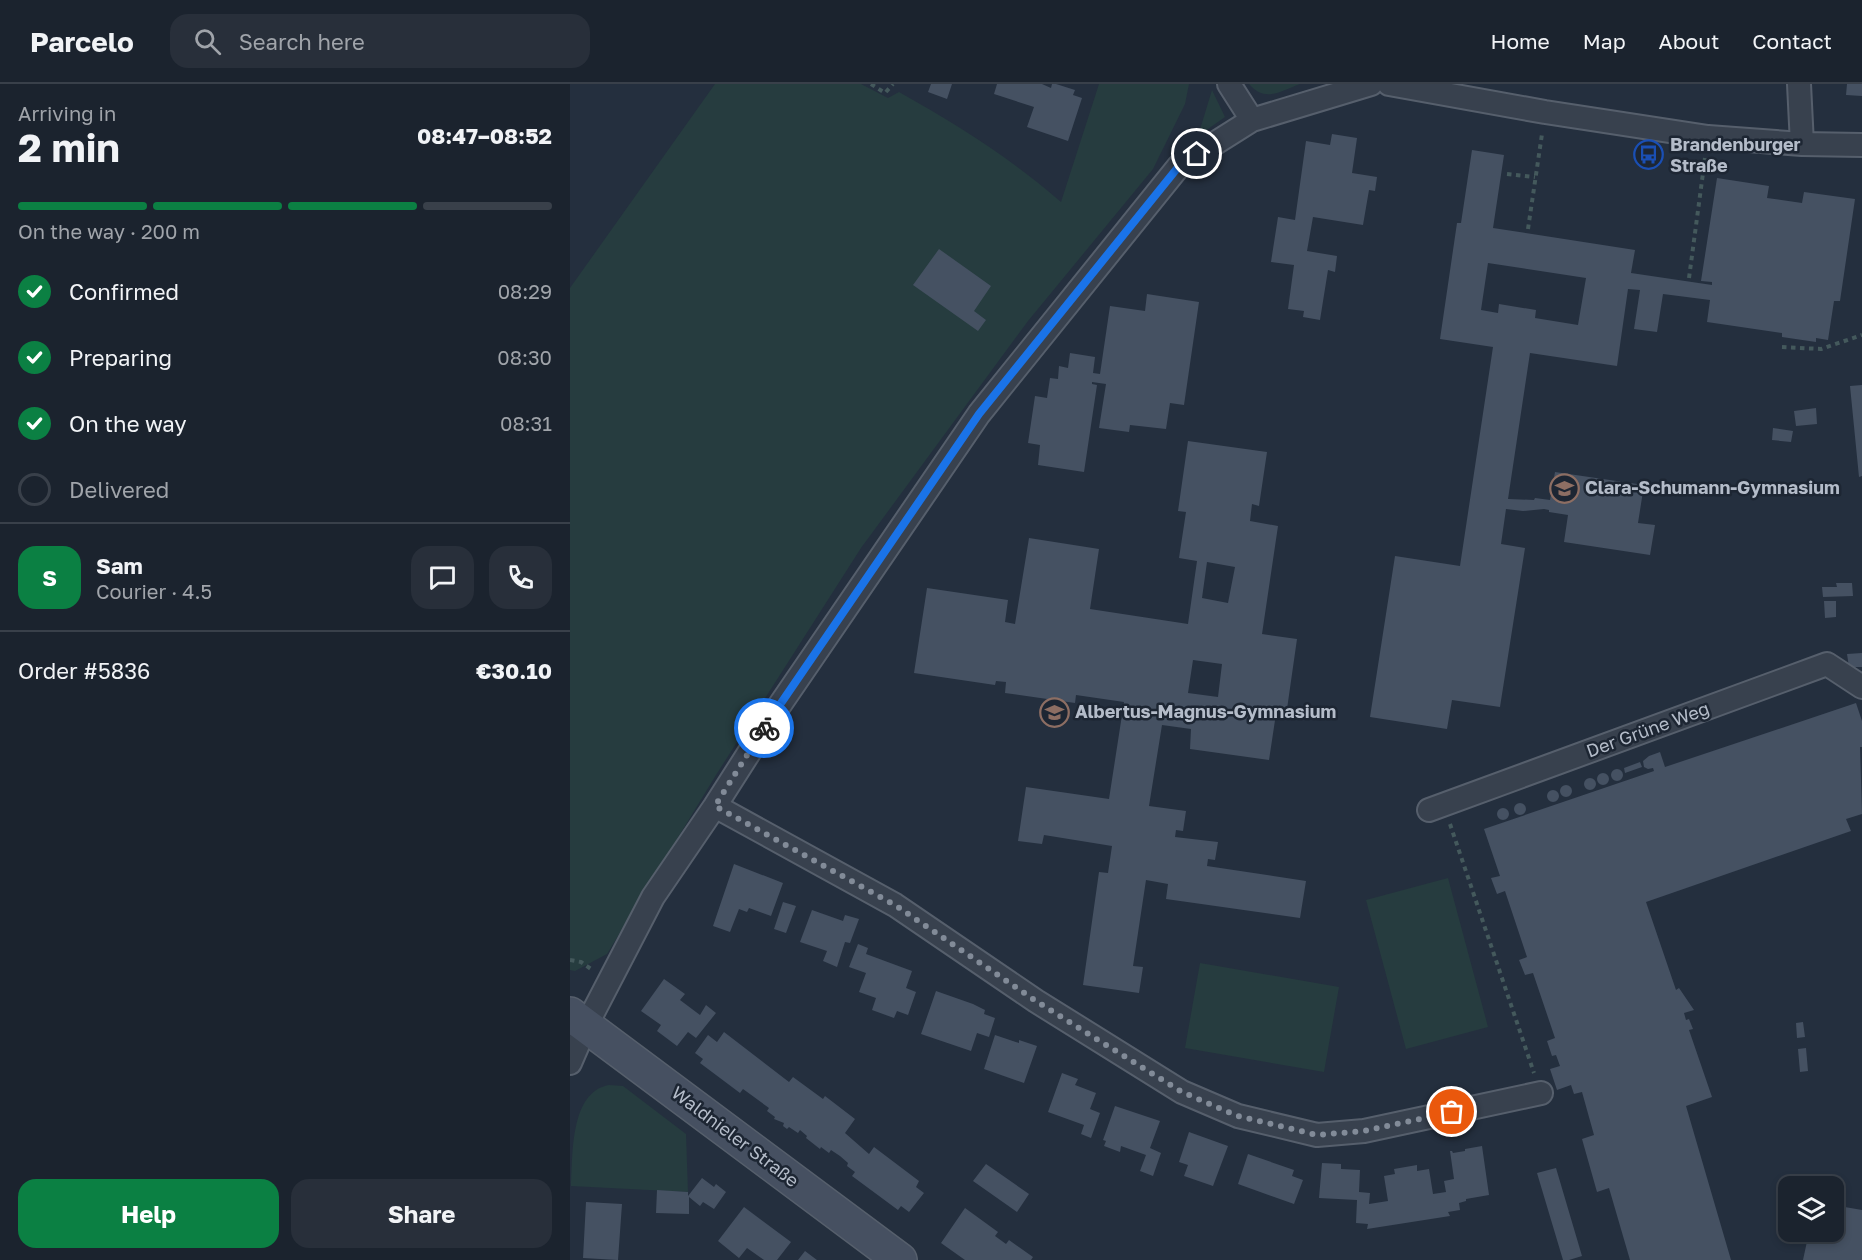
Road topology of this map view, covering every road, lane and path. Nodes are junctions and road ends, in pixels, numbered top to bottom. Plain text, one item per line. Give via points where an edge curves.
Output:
1 (871, 84) edge
2 (893, 84) edge
3 (1229, 84) edge
4 (1371, 84) edge
5 (1389, 84) edge
6 (1799, 84) edge
7 (1545, 112) junction
8 (1252, 120) junction
9 (1708, 137) junction
10 (1802, 144) junction
11 (1862, 145) edge
12 (1507, 174) dead end
13 (1535, 177) junction
14 (1528, 229) dead end
15 (1689, 278) dead end
16 (1862, 335) edge
17 (1782, 347) dead end
18 (1862, 687) edge
19 (715, 806) junction
20 (1437, 808) joint
21 (578, 1020) edge
22 (570, 1063) edge
23 (1541, 1093) joint
24 (900, 1260) edge

1 - 2 path via 885,93
3 - 8 street
4 - 8 street
5 - 7 street
6 - 10 street
7 - 9 street
7 - 13 path
8 - 19 street via 1179,166 979,414
9 - 10 street
9 - 15 path
10 - 11 street
12 - 13 path
13 - 14 path
16 - 17 path via 1821,349
18 - 20 street, Der Grüne Weg via 1827,664
19 - 21 street via 653,897
19 - 23 street via 895,905 1036,1001 1182,1092 1238,1116 1317,1135 1364,1131
20 - 23 path
21 - 22 street
21 - 24 main road, Waldnieler Straße

